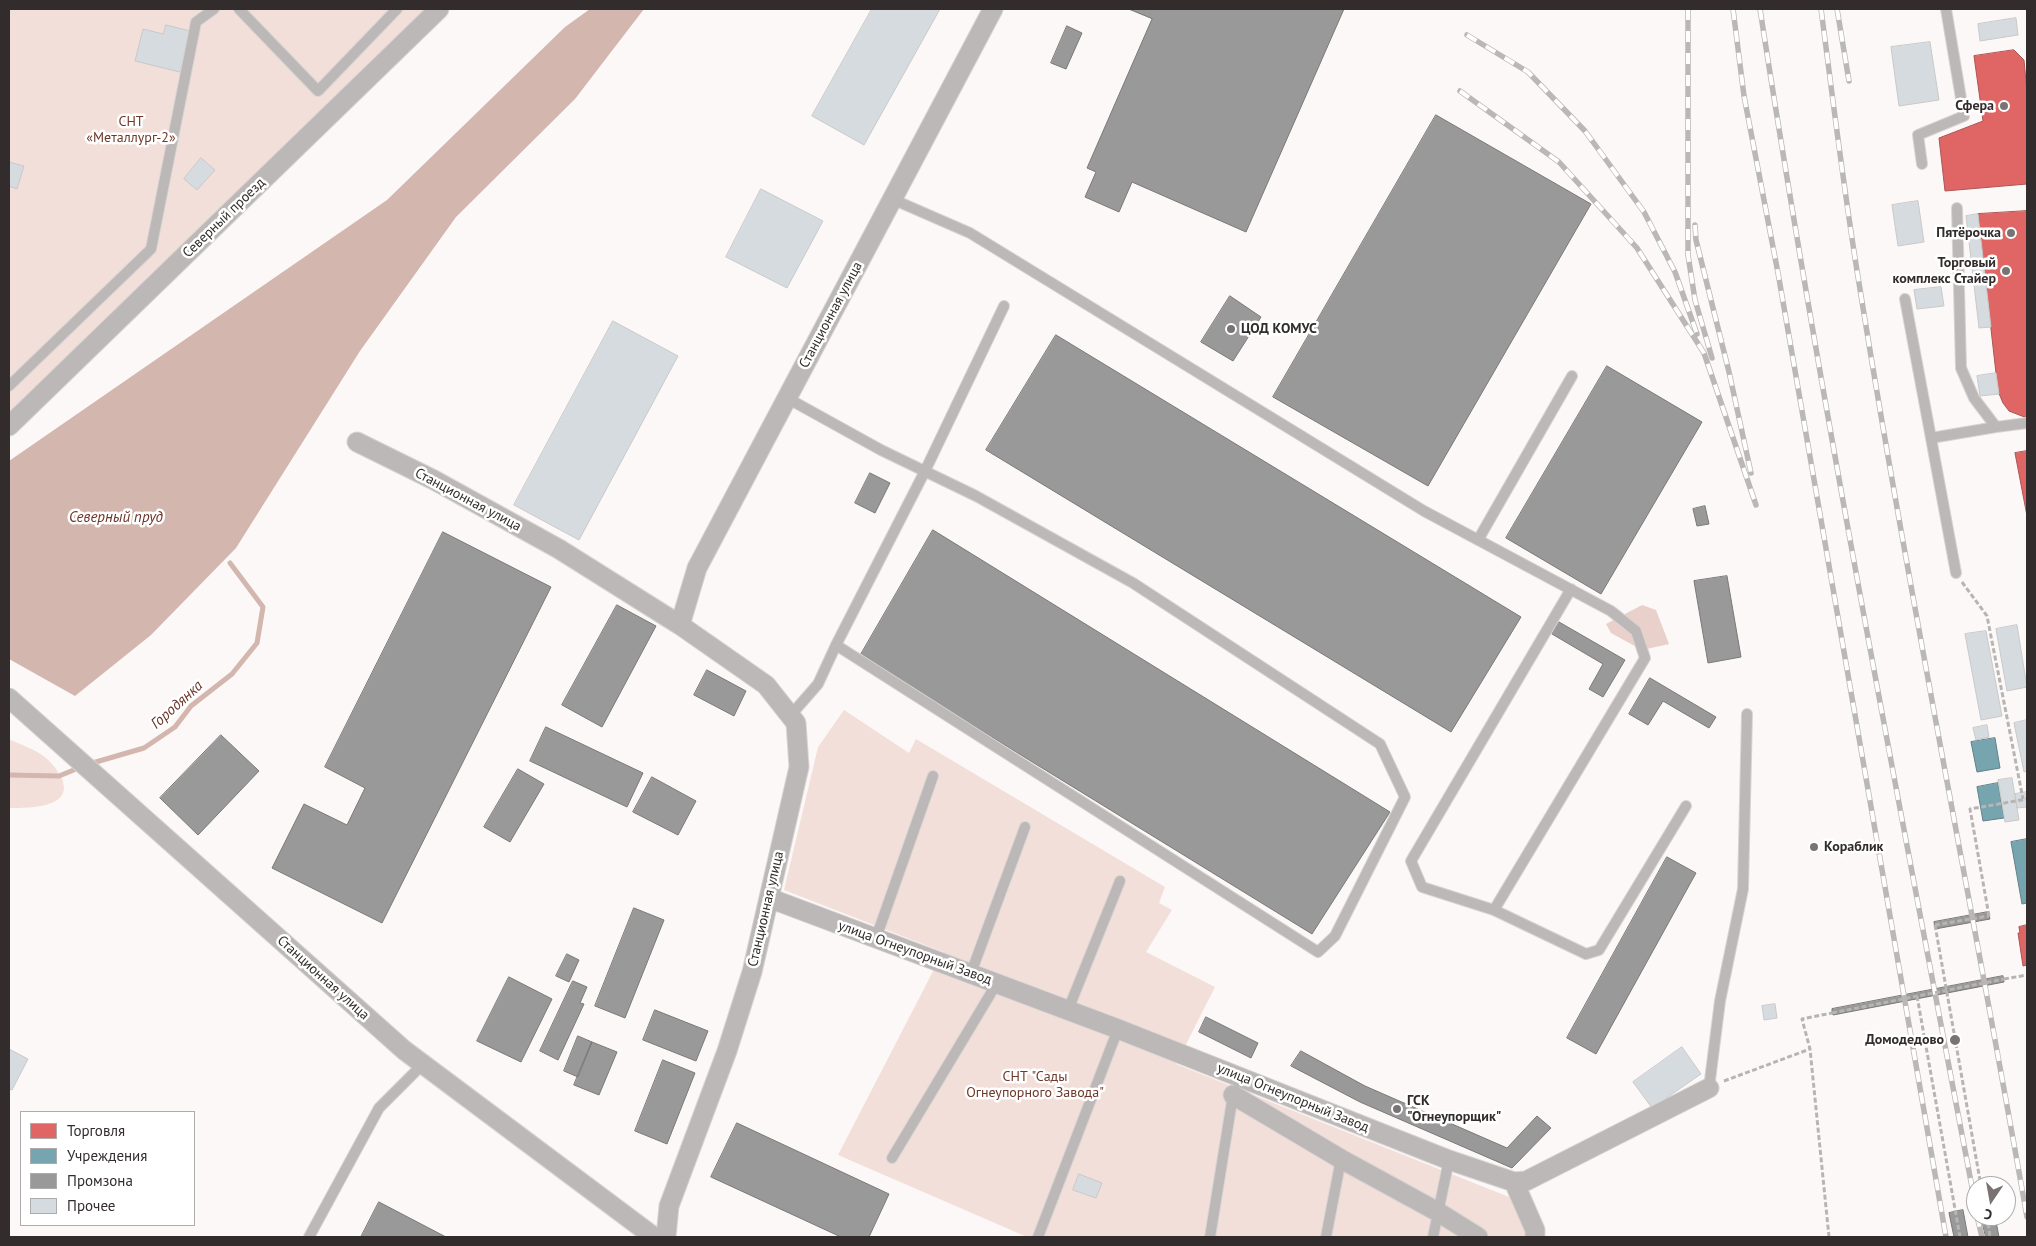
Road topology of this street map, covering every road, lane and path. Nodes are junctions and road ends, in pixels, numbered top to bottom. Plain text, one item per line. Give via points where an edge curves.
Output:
1 (214, 9) edge
2 (239, 9) edge
3 (397, 9) edge
4 (439, 9) edge
5 (993, 9) edge
6 (1946, 9) edge
7 (1922, 164) dead end
8 (892, 199) junction
9 (1957, 208) dead end
10 (1906, 299) dead end
11 (1004, 306) dead end
12 (1572, 376) dead end
13 (9, 386) edge
14 (787, 398) junction
15 (2027, 424) edge
16 (9, 426) edge
17 (1996, 427) junction
18 (1931, 438) junction
19 (357, 442) dead end
20 (926, 471) junction
21 (1478, 540) junction
22 (1956, 573) joint
23 (1571, 589) junction
24 (680, 625) junction
25 (836, 645) junction
26 (9, 698) edge
27 (1747, 714) dead end
28 (790, 716) junction
29 (933, 776) dead end
30 (2025, 799) edge
31 (1686, 806) dead end
32 (1025, 827) dead end
33 (1120, 881) dead end
34 (769, 898) junction
35 (1494, 910) junction
36 (876, 938) junction
37 (971, 973) junction
38 (2027, 975) edge
39 (998, 983) junction
40 (1917, 996) junction
41 (1068, 1010) junction
42 (1118, 1029) junction
43 (1810, 1049) junction
44 (423, 1064) junction
45 (1709, 1088) junction
46 (1233, 1095) joint
47 (892, 1158) dead end
48 (1341, 1159) junction
49 (1449, 1160) junction
50 (1979, 1176) edge
51 (1514, 1182) junction
52 (1438, 1212) junction
53 (309, 1237) edge
54 (654, 1237) edge
55 (666, 1237) edge
56 (1038, 1237) edge
57 (1210, 1237) edge
58 (1326, 1237) edge
59 (1433, 1237) edge
60 (1478, 1237) edge
61 (1534, 1237) edge
62 (1829, 1237) edge
63 (1960, 1237) edge

1 - 13 lane via 196,22 151,249
2 - 3 lane via 318,91
4 - 16 street, Северный проезд
5 - 8 street, Станционная улица
6 - 7 lane via 1964,116 1918,135
8 - 14 street, Станционная улица
8 - 21 lane via 970,233 1415,506
9 - 17 lane via 1961,368 1974,398
10 - 18 lane
11 - 20 lane
12 - 21 lane
14 - 20 lane
14 - 24 street, Станционная улица via 697,568
15 - 17 lane
17 - 18 lane
18 - 22 lane
19 - 24 street, Станционная улица via 434,480 558,549
20 - 25 lane
20 - 25 lane via 1133,583 1380,744 1405,798 1335,936 1318,952
21 - 23 lane
22 - 30 path via 1987,616
23 - 35 lane via 1612,611 1636,631 1645,658
23 - 35 lane via 1411,861 1422,887
24 - 28 street, Станционная улица via 766,684
25 - 28 lane via 818,684
26 - 44 street, Станционная улица
27 - 45 lane via 1743,889 1720,1001
28 - 34 street, Станционная улица via 796,723 799,767
29 - 36 lane
30 - 50 path, bridge via 1970,809 1989,916 1935,925
31 - 35 lane via 1599,950 1586,954
32 - 37 lane
33 - 41 lane
34 - 36 street, улица Огнеупорный Завод
34 - 55 street, Станционная улица via 752,972 727,1051 669,1206
36 - 37 street, улица Огнеупорный Завод
37 - 39 street, улица Огнеупорный Завод
38 - 40 path, bridge
39 - 41 street, улица Огнеупорный Завод
39 - 47 lane
40 - 43 path, bridge via 1802,1019
40 - 63 path
41 - 42 street, улица Огнеупорный Завод
42 - 49 street, улица Огнеупорный Завод
42 - 56 lane
43 - 45 path via 1740,1073
43 - 62 path
44 - 53 lane via 379,1108
44 - 54 street, Станционная улица
45 - 51 street via 1526,1181
46 - 48 street
46 - 57 lane
48 - 52 street
48 - 58 lane
49 - 51 street, улица Огнеупорный Завод
49 - 52 lane
51 - 61 street via 1535,1230
52 - 59 lane
52 - 60 street

